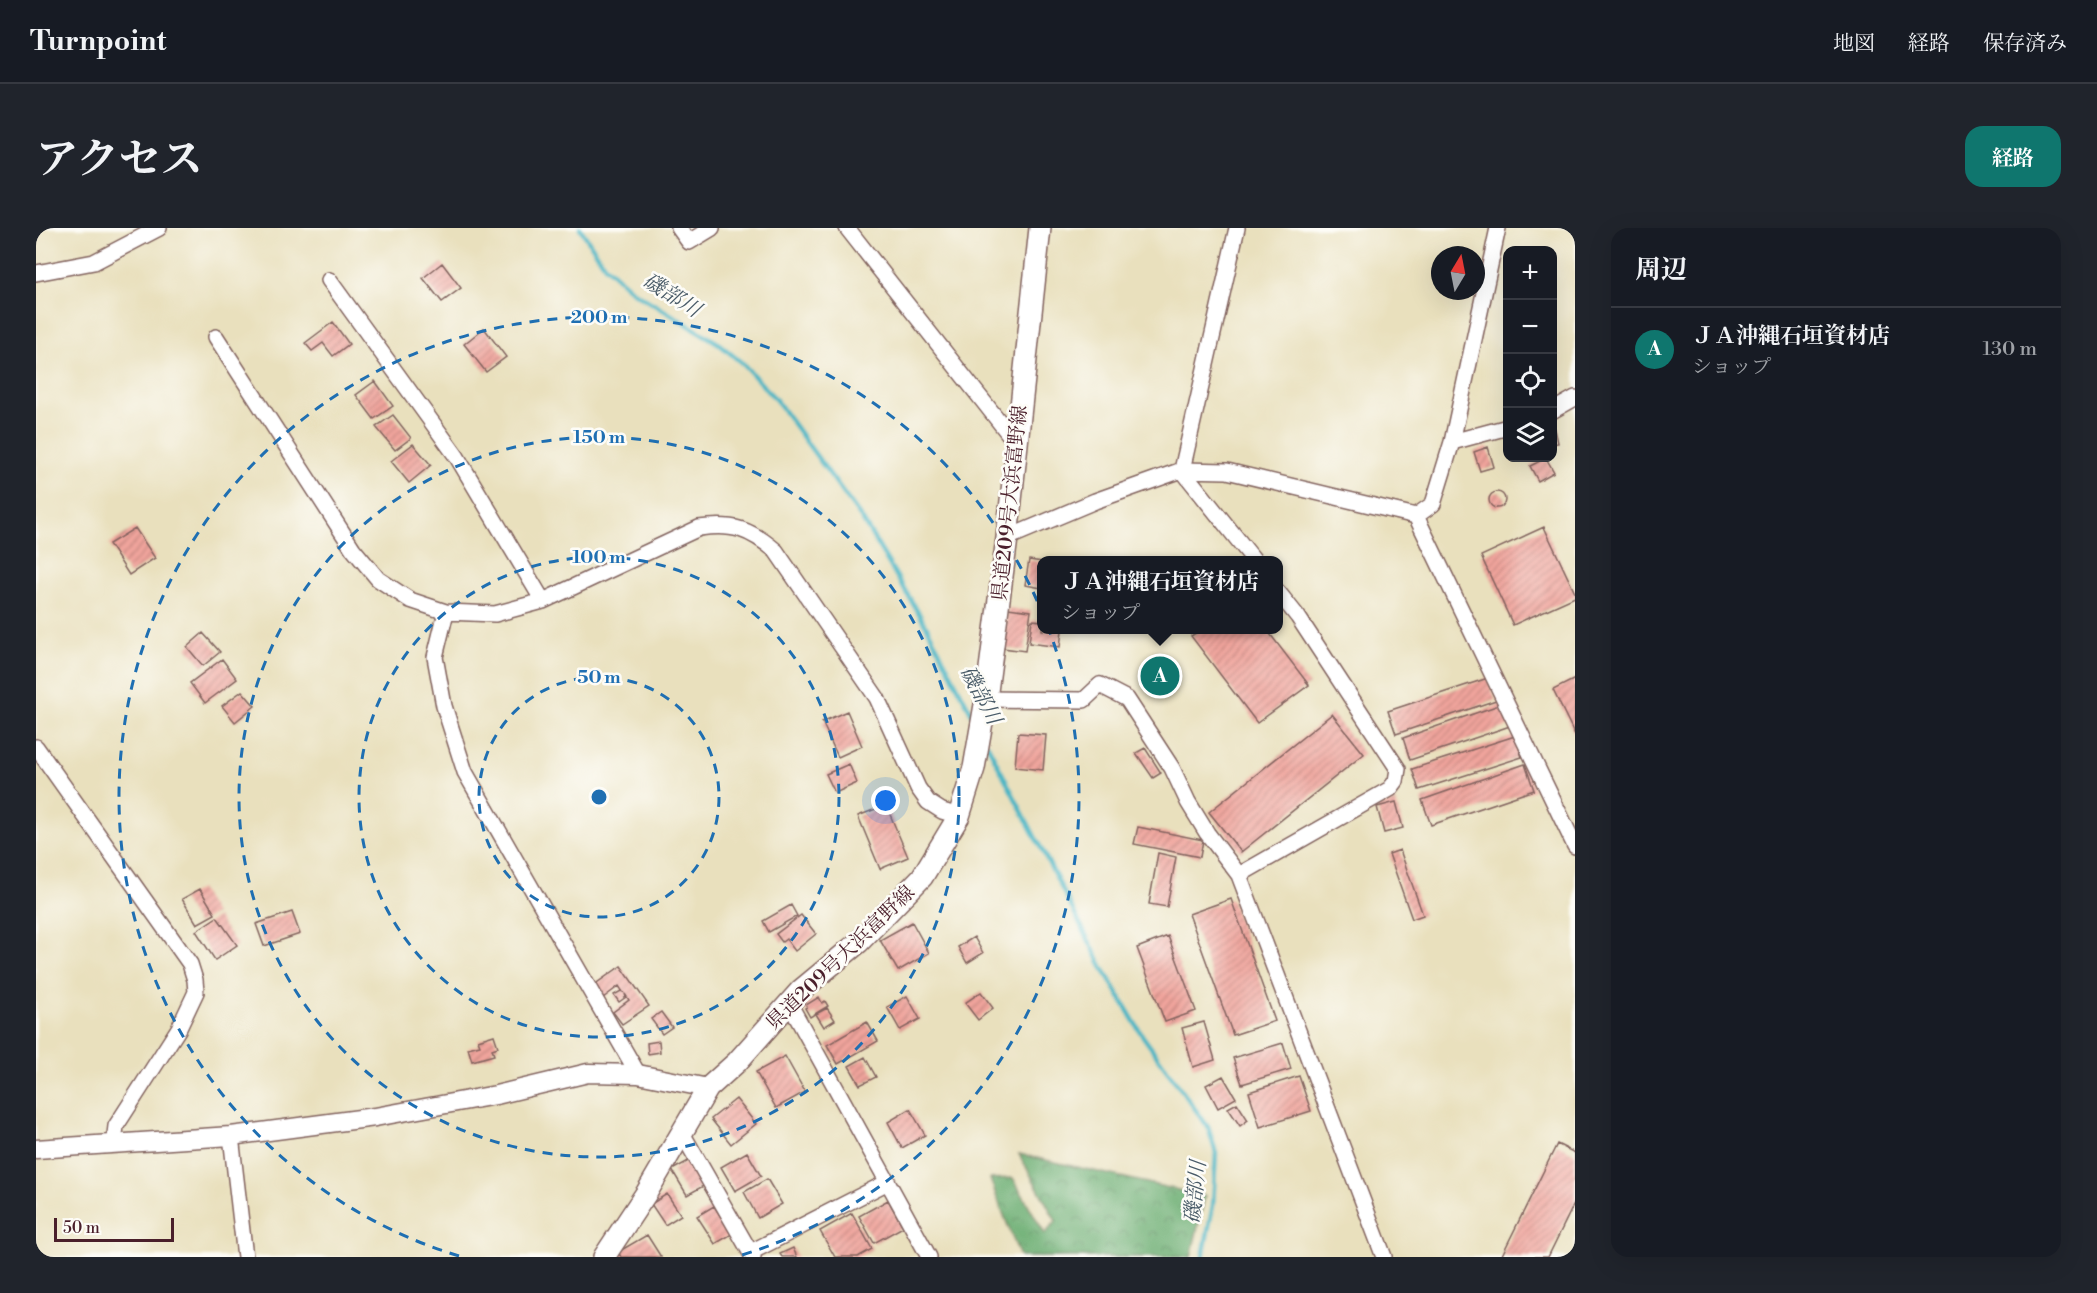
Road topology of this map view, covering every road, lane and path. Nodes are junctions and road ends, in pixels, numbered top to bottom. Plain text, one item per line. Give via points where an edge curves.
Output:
1 (159, 228) edge
2 (679, 228) edge
3 (712, 228) edge
4 (847, 228) edge
5 (1040, 228) edge
6 (1237, 228) edge
7 (1498, 228) edge
8 (36, 273) edge
9 (328, 280) dead end
10 (216, 337) dead end
11 (1575, 399) edge
12 (1557, 408) edge
13 (1503, 428) edge
14 (1452, 442) junction
15 (1016, 443) junction
16 (1182, 470) junction
17 (1416, 516) junction
18 (1007, 538) junction
19 (1250, 556) edge
20 (1283, 598) edge
21 (543, 601) junction
22 (446, 612) junction
23 (986, 699) junction
24 (36, 747) edge
25 (959, 816) junction
26 (1575, 846) edge
27 (1239, 875) junction
28 (789, 1003) junction
29 (638, 1074) junction
30 (708, 1089) junction
31 (682, 1133) junction
32 (231, 1136) junction
33 (114, 1143) junction
34 (36, 1149) edge
35 (888, 1182) junction
36 (752, 1255) edge
37 (245, 1257) edge
38 (603, 1257) edge
39 (929, 1257) edge
40 (1384, 1257) edge

1 - 8 street via 94,262
2 - 3 street via 689,242
4 - 15 street
5 - 15 main road, 県道209号大浜富野線
6 - 16 street
7 - 14 street
9 - 21 street via 458,457
10 - 22 street via 353,549 378,579 410,600
11 - 12 street
13 - 14 street
14 - 17 street via 1433,504
15 - 18 main road, 県道209号大浜富野線
16 - 17 street via 1227,471
16 - 18 street
16 - 19 street
17 - 26 street
18 - 23 main road, 県道209号大浜富野線
20 - 27 street via 1398,769 1390,789
21 - 22 street via 495,614
21 - 25 street via 699,528 741,528 760,537 776,551 877,698 918,788 928,802
22 - 29 street via 435,657 444,706 465,772
23 - 25 main road, 県道209号大浜富野線 via 974,768
23 - 27 street via 1084,700 1100,686 1127,699 1172,768 1207,833
24 - 33 street via 190,964 195,980 196,992 180,1028 116,1126
25 - 28 main road, 県道209号大浜富野線 via 922,877 858,942
27 - 40 street
28 - 30 main road, 県道209号大浜富野線
28 - 35 street
29 - 30 street
29 - 32 street via 588,1073 375,1117
30 - 31 main road, 県道209号大浜富野線
31 - 36 street
31 - 38 main road, 県道209号大浜富野線
32 - 33 street
32 - 37 street
33 - 34 street
35 - 36 street
35 - 39 street

